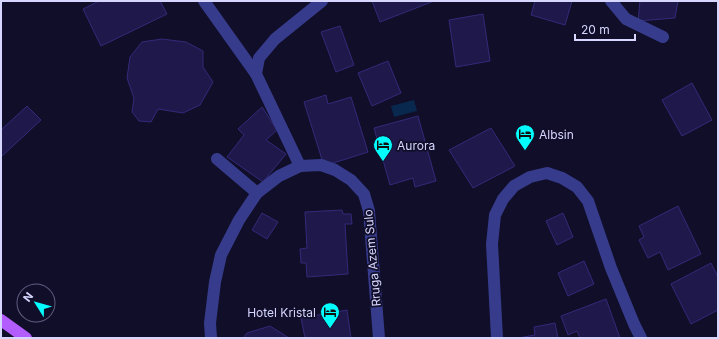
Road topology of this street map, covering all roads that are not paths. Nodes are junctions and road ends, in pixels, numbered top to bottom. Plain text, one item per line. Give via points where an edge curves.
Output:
1 (204, 1) edge
2 (322, 1) edge
3 (611, 1) edge
4 (663, 37) dead end
5 (256, 74) junction
6 (216, 160) dead end
7 (300, 166) junction
8 (257, 194) junction
9 (1, 320) edge
10 (26, 338) edge
11 (211, 338) edge
12 (378, 338) edge
13 (497, 338) edge
14 (641, 338) edge

1 - 5 street
2 - 5 street via 275,39 259,58
3 - 4 street via 626,19
5 - 7 street
6 - 8 street
7 - 8 street, Rruga Azem Sulo via 279,176
7 - 12 street, Rruga Azem Sulo via 321,165 335,170 351,180 364,194 369,211
8 - 11 street, Rruga Azem Sulo via 220,255 210,323
9 - 10 main road
13 - 14 street via 492,244 495,215 503,199 514,186 548,173 577,187 588,201 611,268

